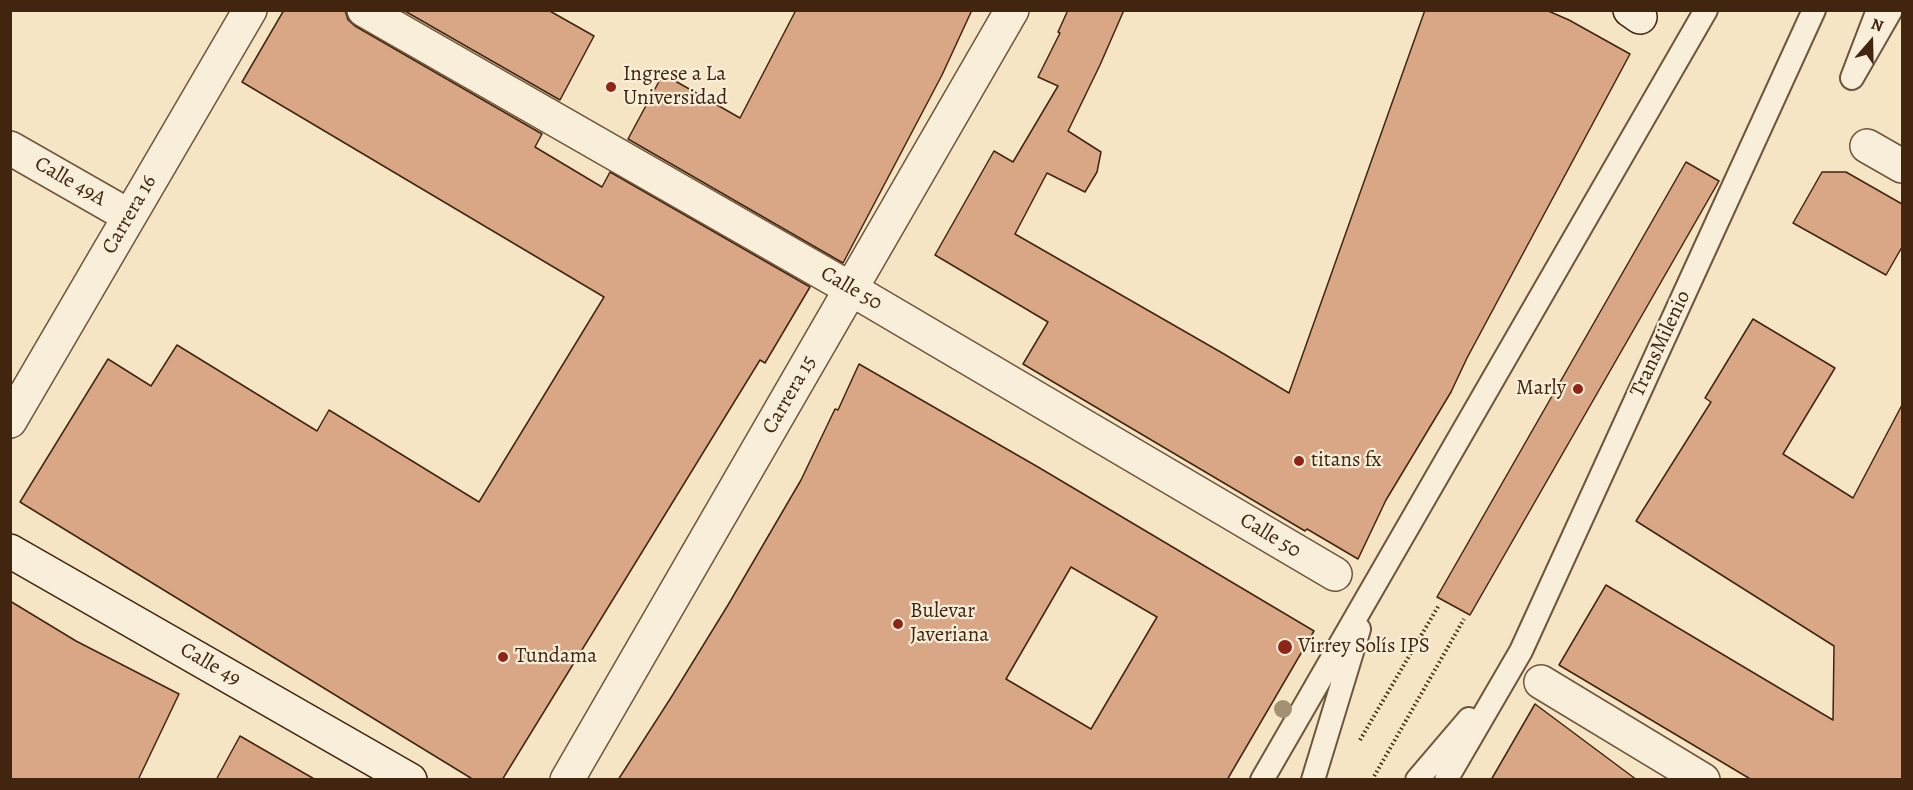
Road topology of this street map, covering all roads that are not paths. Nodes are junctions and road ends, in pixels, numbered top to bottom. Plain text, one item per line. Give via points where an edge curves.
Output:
1 (250, 10) edge
2 (364, 10) edge
3 (1012, 10) edge
4 (1706, 10) edge
5 (1814, 10) edge
6 (1878, 10) edge
7 (1891, 10) edge
8 (1867, 146) dead end
9 (10, 148) edge
10 (1902, 166) edge
11 (129, 216) junction
12 (851, 289) junction
13 (10, 421) edge
14 (10, 551) edge
15 (1335, 574) dead end
16 (1370, 593) junction
17 (1506, 676) junction
18 (1541, 682) dead end
19 (410, 780) edge
20 (567, 780) edge
21 (1262, 780) edge
22 (1313, 780) edge
23 (1417, 780) edge
24 (1446, 780) edge
25 (1703, 780) edge

1 - 11 street, Carrera 16
2 - 12 street, Calle 50
3 - 12 street, Carrera 15
4 - 16 lane
5 - 17 lane, TransMilenio via 1521,651
6 - 7 lane via 1852,78
8 - 10 street
9 - 11 street, Calle 49A
11 - 13 street, Carrera 16
12 - 15 street, Calle 50
12 - 20 street, Carrera 15
14 - 19 street, Calle 49
16 - 21 lane
16 - 22 lane
17 - 23 lane, TransMilenio
17 - 24 lane, TransMilenio
18 - 25 street

